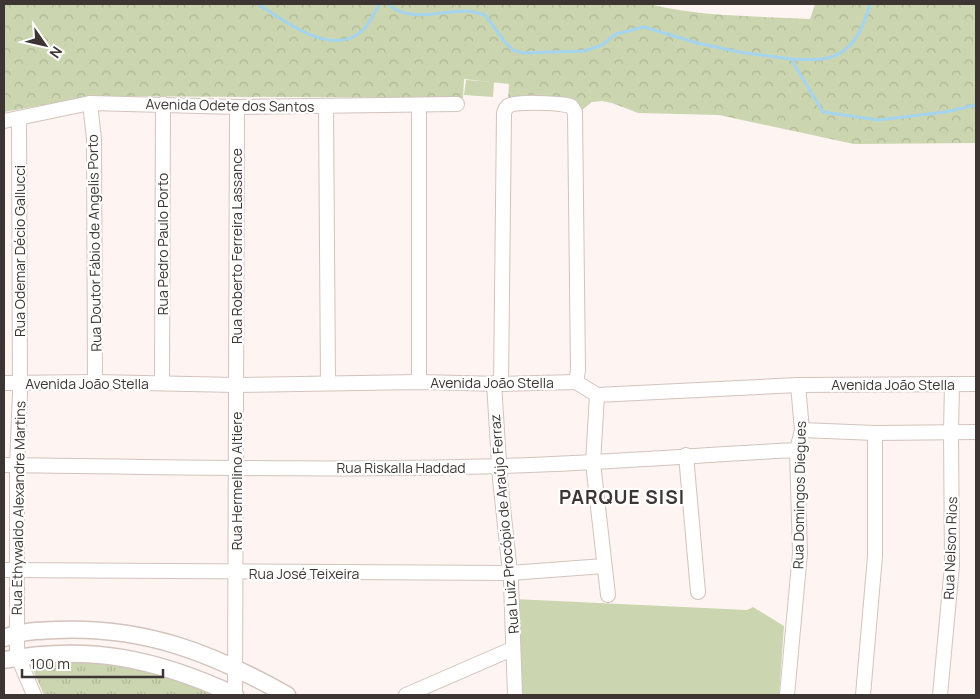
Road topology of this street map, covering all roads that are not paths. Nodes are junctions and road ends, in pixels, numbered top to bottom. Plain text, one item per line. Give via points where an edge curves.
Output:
1 (90, 103) junction
2 (163, 104) junction
3 (457, 104) dead end
4 (420, 105) junction
5 (326, 106) junction
6 (237, 107) junction
7 (19, 118) junction
8 (4, 121) edge
9 (96, 382) junction
10 (418, 382) junction
11 (576, 382) junction
12 (4, 383) edge
13 (20, 383) junction
14 (162, 383) junction
15 (328, 383) junction
16 (498, 384) junction
17 (952, 384) junction
18 (976, 384) edge
19 (236, 385) junction
20 (798, 385) junction
21 (597, 395) junction
22 (802, 430) junction
23 (951, 431) junction
24 (976, 432) edge
25 (875, 433) junction
26 (797, 450) junction
27 (686, 456) junction
28 (593, 463) junction
29 (10, 465) edge
30 (500, 466) junction
31 (236, 468) junction
32 (604, 566) junction
33 (10, 570) edge
34 (236, 572) junction
35 (510, 573) junction
36 (698, 592) dead end
37 (608, 595) dead end
38 (10, 635) edge
39 (512, 649) junction
40 (11, 659) edge
41 (235, 667) junction
42 (34, 695) edge
43 (235, 695) edge
44 (287, 695) edge
45 (406, 695) edge
46 (515, 695) edge
47 (787, 695) edge
48 (863, 695) edge
49 (940, 695) edge

1 - 2 street, Avenida Odete dos Santos
1 - 7 street, Avenida Odete dos Santos
1 - 9 street, Rua Doutor Fábio de Angelis Porto via 94,139
2 - 6 street, Avenida Odete dos Santos
2 - 14 street, Rua Pedro Paulo Porto
3 - 4 street, Avenida Odete dos Santos
4 - 5 street, Avenida Odete dos Santos
4 - 10 street
5 - 6 street, Avenida Odete dos Santos
5 - 15 street
6 - 19 street, Rua Roberto Ferreira Lassance
7 - 8 street, Avenida Odete dos Santos
7 - 13 street, Rua Odemar Décio Gallucci
9 - 13 street, Avenida João Stella
9 - 14 street, Avenida João Stella
10 - 15 street, Avenida João Stella
10 - 16 street, Avenida João Stella
11 - 16 street, Avenida João Stella
11 - 16 street, Rua Luiz Procópio de Araújo Ferraz via 575,112 566,105 517,104 507,107 504,113
11 - 21 street
12 - 13 street, Avenida João Stella
13 - 29 street, Rua Ethywaldo Alexandre Martins
14 - 19 street, Avenida João Stella
15 - 19 street, Avenida João Stella
16 - 30 street, Rua Luiz Procópio de Araújo Ferraz
17 - 18 street, Avenida João Stella
17 - 20 street, Avenida João Stella
17 - 23 street, Rua Nelson Rios
19 - 31 street, Rua Hermelino Altiere
20 - 21 street, Avenida João Stella
20 - 22 street, Rua Domingos Diegues
21 - 28 street
22 - 25 street
22 - 26 street, Rua Domingos Diegues
23 - 24 street
23 - 25 street
23 - 49 street, Rua Nelson Rios via 952,566
25 - 48 street via 875,556
26 - 27 street, Rua Riskalla Haddad
26 - 47 street, Rua Domingos Diegues via 800,553
27 - 28 street, Rua Riskalla Haddad
27 - 36 street
28 - 30 street, Rua Riskalla Haddad
28 - 32 street
29 - 31 street, Rua Riskalla Haddad
29 - 33 street, Rua Ethywaldo Alexandre Martins
30 - 31 street, Rua Riskalla Haddad
30 - 35 street, Rua Luiz Procópio de Araújo Ferraz
31 - 34 street, Rua Hermelino Altiere
32 - 35 street, Rua José Teixeira
32 - 37 street
33 - 34 street, Rua José Teixeira
33 - 38 street, Rua Ethywaldo Alexandre Martins
34 - 35 street, Rua José Teixeira
34 - 41 street, Rua Hermelino Altiere
35 - 39 street, Rua Luiz Procópio de Araújo Ferraz
38 - 40 street, Rua Ethywaldo Alexandre Martins
38 - 41 main road via 70,630 114,631 170,642
39 - 45 street
39 - 46 street, Rua Luiz Procópio de Araújo Ferraz
40 - 42 street
40 - 43 main road via 55,654 118,656 166,668
41 - 43 street, Rua Hermelino Altiere
41 - 44 main road

